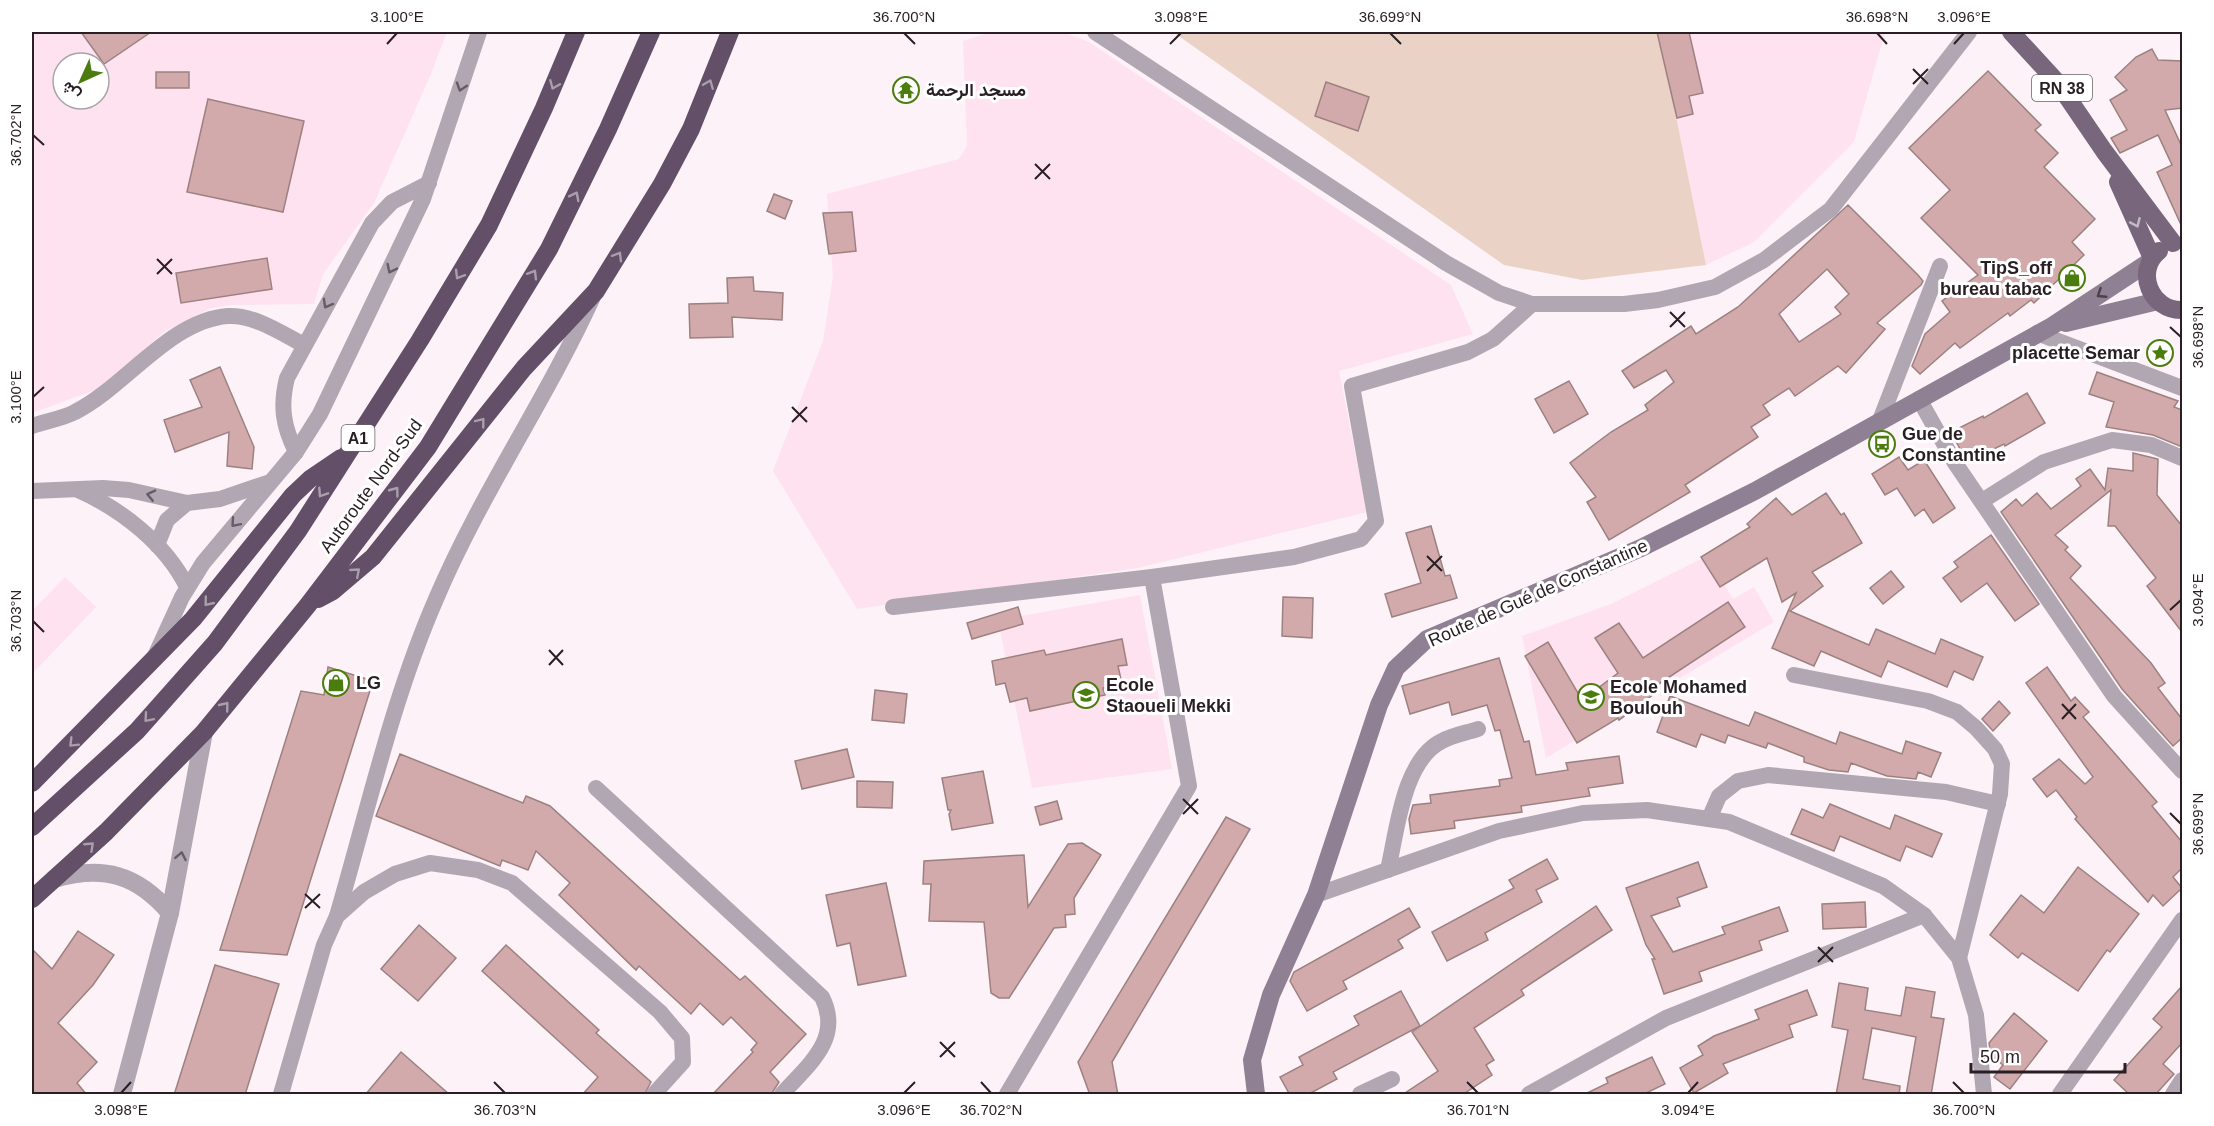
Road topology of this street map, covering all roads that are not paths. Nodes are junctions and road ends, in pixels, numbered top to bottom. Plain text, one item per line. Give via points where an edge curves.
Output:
1 (479, 32) edge
2 (576, 32) edge
3 (651, 32) edge
4 (729, 32) edge
5 (1095, 32) edge
6 (1969, 32) edge
7 (2011, 32) edge
8 (2104, 151) junction
9 (429, 183) junction
10 (2178, 243) edge
11 (2151, 260) junction
12 (1940, 266) dead end
13 (596, 291) junction
14 (2158, 302) junction
15 (1532, 304) junction
16 (2182, 310) edge
17 (2044, 329) junction
18 (304, 345) junction
19 (2182, 388) edge
20 (1919, 399) junction
21 (1879, 423) junction
22 (32, 426) edge
23 (296, 452) junction
24 (348, 454) junction
25 (2182, 459) edge
26 (268, 483) junction
27 (74, 488) junction
28 (32, 491) edge
29 (1982, 501) junction
30 (187, 502) junction
31 (157, 545) junction
32 (1152, 577) junction
33 (187, 587) junction
34 (308, 604) junction
35 (893, 606) dead end
36 (152, 662) junction
37 (1794, 675) dead end
38 (1478, 729) dead end
39 (204, 732) junction
40 (2182, 771) edge
41 (32, 783) edge
42 (596, 788) dead end
43 (1998, 804) junction
44 (1708, 819) junction
45 (32, 827) edge
46 (1388, 870) junction
47 (54, 879) junction
48 (1316, 895) junction
49 (32, 899) edge
50 (170, 913) junction
51 (1924, 915) junction
52 (337, 916) junction
53 (2182, 920) edge
54 (1959, 958) junction
55 (1392, 1079) dead end
56 (2182, 1080) edge
57 (122, 1095) edge
58 (281, 1095) edge
59 (654, 1095) edge
60 (782, 1095) edge
61 (1007, 1095) edge
62 (1256, 1095) edge
63 (1360, 1095) edge
64 (1529, 1095) edge
65 (1984, 1095) edge
66 (2060, 1095) edge
67 (2173, 1095) edge

1 -> 9 street
2 -> 24 highway, Autoroute Nord-Sud / A1 via 489,225
34 -> 3 highway, Autoroute Nord-Sud via 428,447 549,249
13 -> 4 highway via 691,129
5 - 15 street via 1446,263 1499,293
6 - 15 street via 1831,209 1764,260 1714,286 1658,300 1589,306
7 - 8 main road, RN 38 via 2057,82
8 - 10 main road, RN 38
8 -> 11 main road, RN 38
9 -> 18 street via 393,202 372,223
9 -> 23 street via 320,414
10 - 11 main road, RN 38 via 2163,247
11 - 14 main road, RN 38 via 2147,283
11 -> 17 main road, Route de Gué de Constantine
12 - 21 street
34 -> 13 highway via 333,591 373,557 524,368
13 - 52 street via 436,597 398,704
14 - 16 main road via 2166,308
14 - 17 main road, Route de Gué de Constantine
15 - 32 street via 1493,339 1468,352 1352,386 1376,521 1361,539 1294,557
17 - 19 street
17 - 20 main road, Route de Gué de Constantine
18 - 22 street via 252,319 229,316 207,321 182,332 75,412
18 - 23 street via 287,378 283,397 287,435
20 - 21 main road, Route de Gué de Constantine
20 - 29 street via 1955,463
21 - 48 main road, Route de Gué de Constantine via 1641,548 1428,639 1396,668 1379,705
23 - 26 street
24 -> 36 highway via 328,465 293,495 203,607
24 -> 45 highway, Autoroute Nord-Sud / A1 via 298,531 215,643 137,731
25 - 29 street via 2151,445 2112,440 2044,462
26 - 30 street via 220,499
26 -> 33 street
27 - 28 street
30 -> 27 street via 129,490
27 - 31 street via 101,502
29 - 40 street via 2114,696
30 - 31 street via 167,520
31 - 33 street via 171,559
32 - 35 street
32 - 61 street via 1189,786
33 - 36 street
39 -> 34 highway, Autoroute Nord-Sud
36 -> 41 highway
37 - 43 street via 1928,701 1957,712 1976,728 1998,757
38 - 46 street via 1442,741 1425,754 1411,774
47 -> 39 highway, Autoroute Nord-Sud
50 -> 39 street
42 - 60 street via 822,997 830,1020 825,1042
43 - 44 street via 1946,792 1768,775 1738,781 1719,796
43 - 54 street
44 - 46 street via 1647,810 1583,813 1498,831
44 - 51 street via 1729,822 1883,886
46 - 48 street
47 - 49 highway, Autoroute Nord-Sud
47 - 50 street via 75,873 118,876 138,884
48 - 62 main road, Route de Gué de Constantine via 1271,995 1252,1060
50 - 57 street
51 - 54 street
51 - 64 street via 1666,1018
52 - 58 street via 324,945
52 - 59 street via 364,892 395,873 430,863 478,870 512,883 660,1012 682,1038 683,1062
53 - 66 street
54 - 65 street via 1976,1015
55 - 63 street
56 - 67 street

